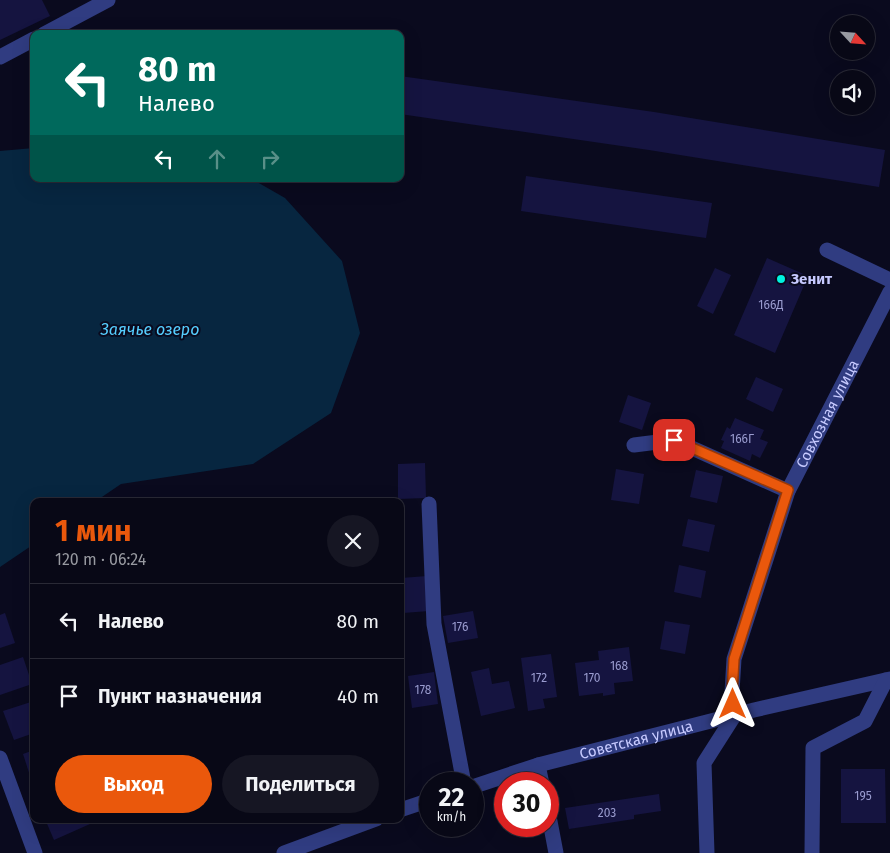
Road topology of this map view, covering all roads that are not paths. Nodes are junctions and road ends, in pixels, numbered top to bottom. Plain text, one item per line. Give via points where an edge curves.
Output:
1 (108, 0) edge
2 (52, 30) edge
3 (30, 41) edge
4 (0, 57) edge
5 (827, 250) dead end
6 (890, 280) edge
7 (890, 292) edge
8 (634, 445) dead end
9 (788, 490) junction
10 (429, 504) dead end
11 (888, 680) edge
12 (734, 716) junction
13 (0, 758) edge
14 (538, 765) junction
15 (462, 772) edge
16 (539, 772) edge
17 (484, 783) edge
18 (419, 804) edge
19 (404, 809) edge
20 (354, 823) edge
21 (338, 826) edge
22 (553, 837) edge
23 (35, 853) edge
24 (284, 853) edge
25 (556, 853) edge
26 (707, 853) edge
27 (812, 853) edge

1 - 2 street
3 - 4 street
5 - 6 street
7 - 9 street, Совхозная улица
8 - 9 street via 674,440
9 - 12 street, Совхозная улица via 734,659
10 - 15 street via 434,624
11 - 12 street, Советская улица
11 - 27 street via 865,721 813,748
12 - 14 street, Советская улица
12 - 26 street via 704,763
13 - 23 street
14 - 16 street
14 - 17 street, Советская улица
18 - 19 street
20 - 21 street
21 - 24 street
22 - 25 street

